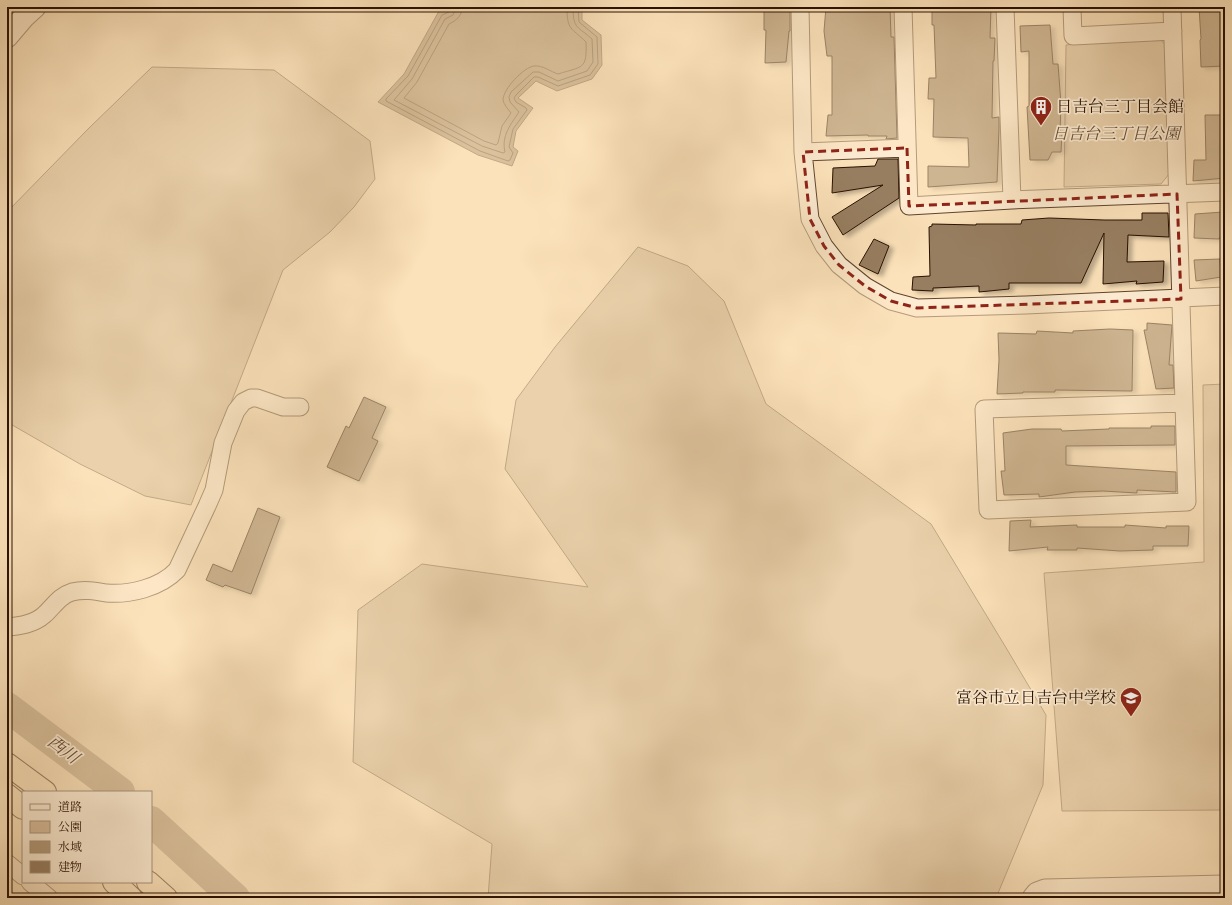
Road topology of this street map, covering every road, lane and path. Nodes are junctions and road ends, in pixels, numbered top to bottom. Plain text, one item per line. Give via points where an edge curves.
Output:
1 (35, 7) edge
2 (800, 7) edge
3 (903, 7) edge
4 (1005, 7) edge
5 (1072, 7) edge
6 (1172, 7) edge
7 (1173, 31) junction
8 (7, 37) edge
9 (907, 148) junction
10 (803, 152) junction
11 (1225, 192) edge
12 (1177, 194) junction
13 (1012, 200) junction
14 (1225, 296) edge
15 (1181, 299) junction
16 (1184, 403) junction
17 (300, 407) dead end
18 (7, 627) edge
19 (7, 764) edge
20 (44, 791) edge
21 (7, 795) edge
22 (22, 807) edge
23 (7, 863) edge
24 (22, 875) edge
25 (31, 883) edge
26 (115, 883) edge
27 (149, 883) edge
28 (1225, 886) edge
29 (49, 898) edge
30 (131, 898) edge
31 (166, 898) edge
32 (1033, 898) edge

1 - 8 street
2 - 10 street
3 - 9 street
4 - 13 street
5 - 7 street via 1073,36
6 - 7 street
7 - 12 street
9 - 10 street
9 - 13 street via 909,206
10 - 15 street via 810,219 824,246 839,265 865,286 891,301 917,308
11 - 12 street
12 - 13 street
12 - 15 street
14 - 15 street
15 - 16 street
16 - 16 street via 984,410 988,510 1187,502
17 - 18 street via 283,407 251,398 236,411 223,443 214,490 177,570 172,575 138,591 120,594 87,590 64,595 34,622
19 - 20 highway
21 - 22 highway
23 - 24 street
25 - 29 street
26 - 30 highway
27 - 31 highway
28 - 32 street via 1045,890

